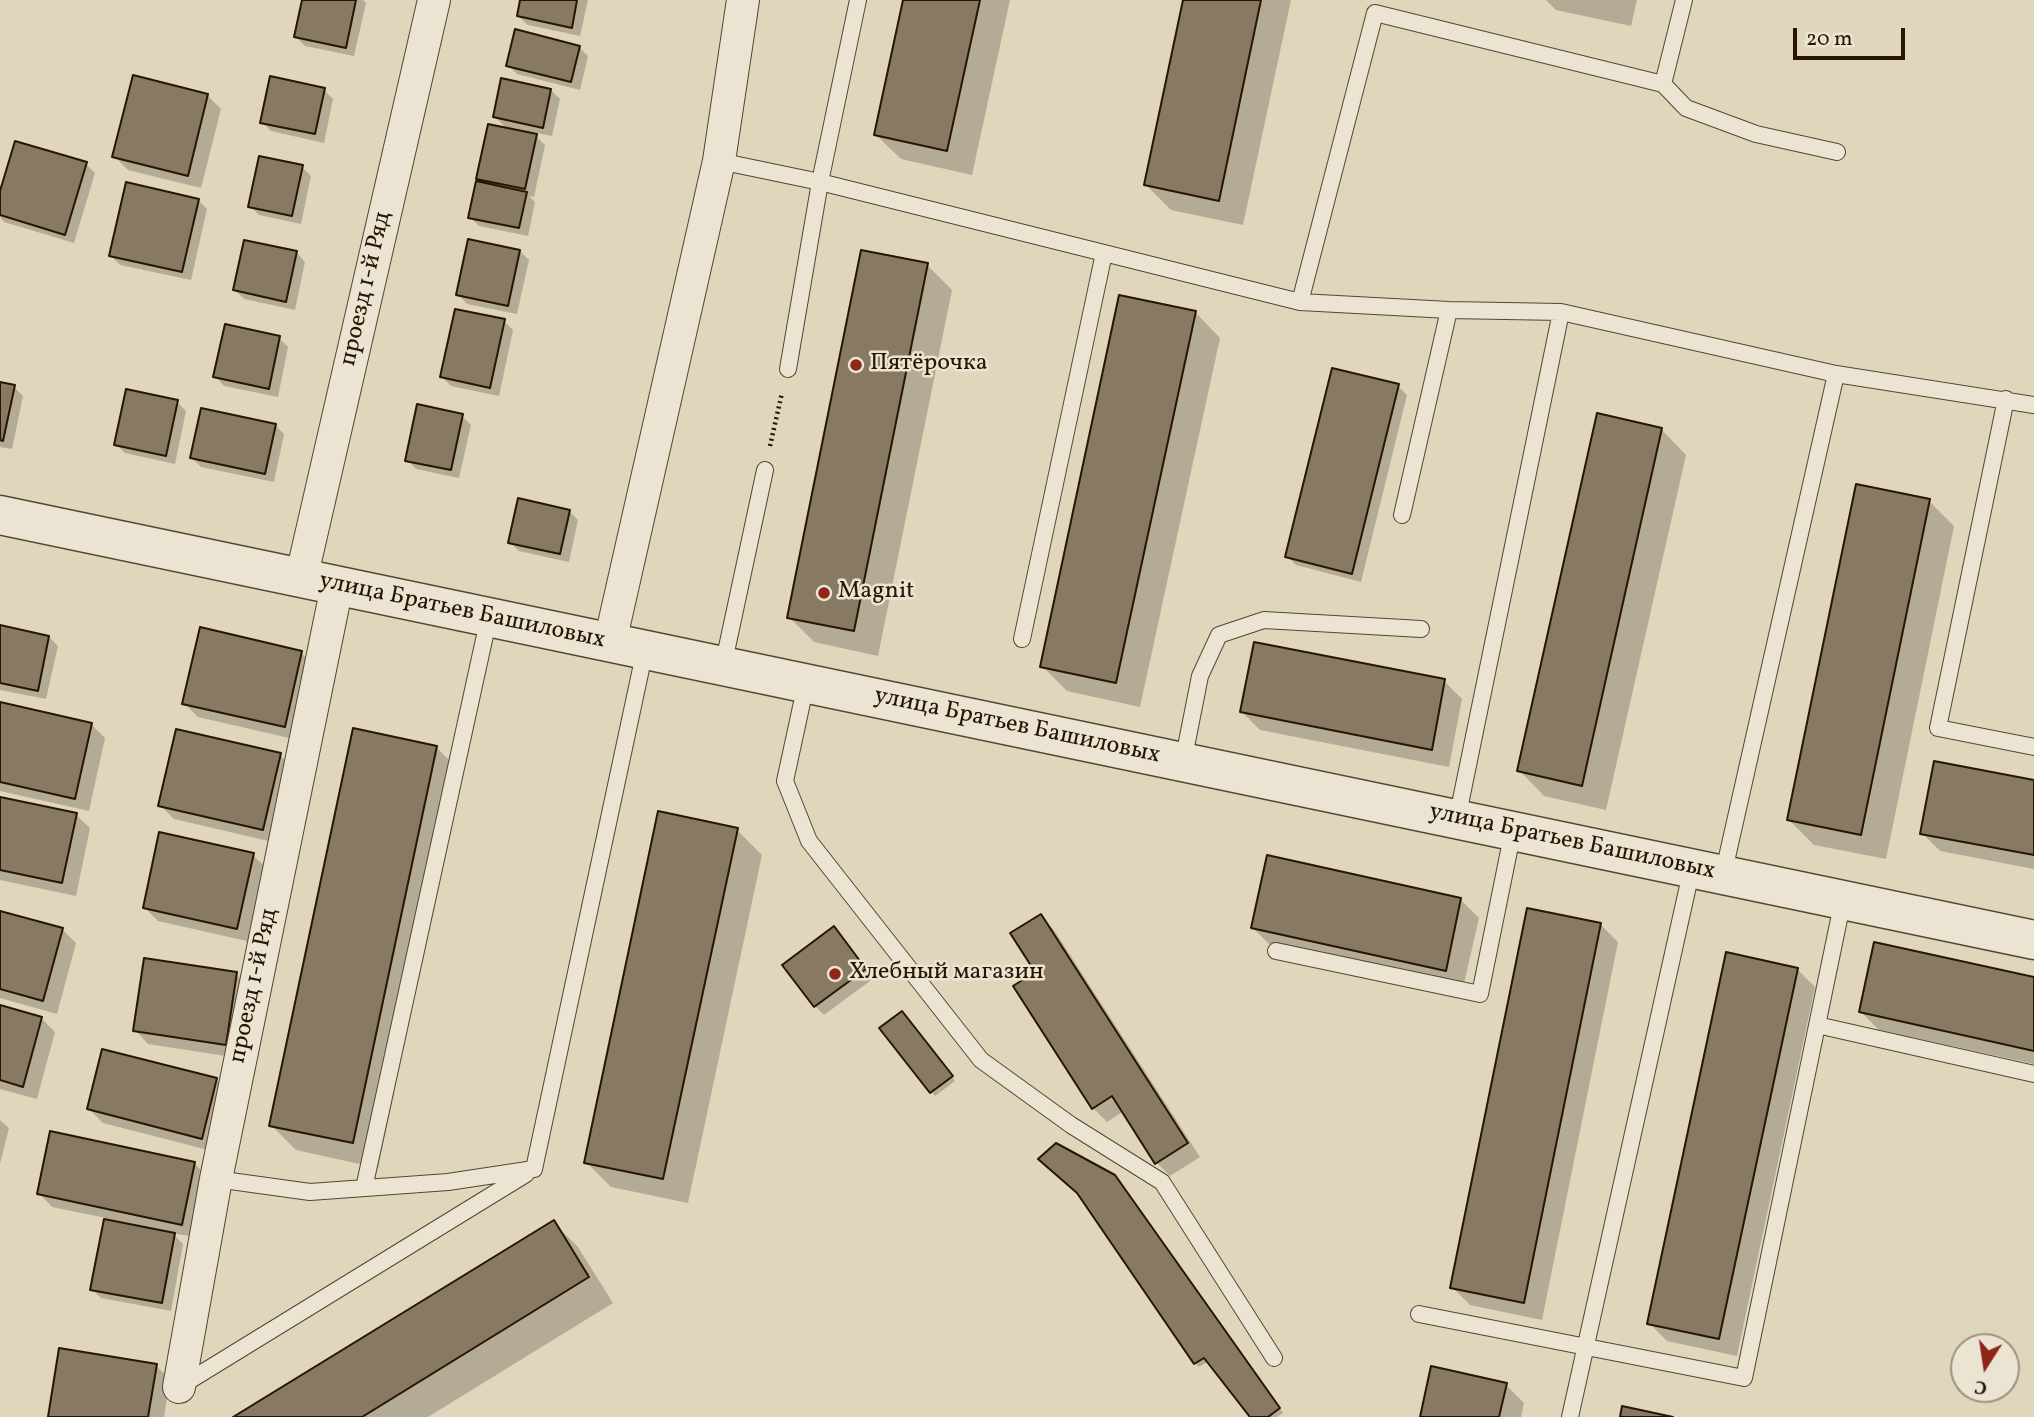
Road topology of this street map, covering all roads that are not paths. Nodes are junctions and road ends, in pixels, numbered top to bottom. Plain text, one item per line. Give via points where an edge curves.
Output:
1 (434, 0) edge
2 (743, 0) edge
3 (858, 0) edge
4 (1684, 0) edge
5 (1376, 7) edge
6 (1663, 84) junction
7 (1837, 152) dead end
8 (719, 162) junction
9 (820, 182) junction
10 (1104, 253) junction
11 (1300, 302) junction
12 (1449, 310) junction
13 (1561, 312) junction
14 (788, 369) road end
15 (1836, 374) junction
16 (2006, 399) junction
17 (2034, 405) edge
18 (765, 471) road end
19 (0, 514) edge
20 (1402, 514) dead end
21 (319, 582) junction
22 (489, 617) junction
23 (1421, 629) dead end
24 (1022, 639) dead end
25 (627, 646) junction
26 (723, 666) junction
27 (806, 684) junction
28 (2034, 747) edge
29 (1183, 761) junction
30 (1457, 819) junction
31 (1513, 831) junction
32 (1707, 872) junction
33 (1843, 900) junction
34 (2034, 940) edge
35 (1276, 951) dead end
36 (1817, 1026) junction
37 (2034, 1074) edge
38 (534, 1169) junction
39 (216, 1179) junction
40 (364, 1188) junction
41 (1419, 1314) dead end
42 (1586, 1347) junction
43 (1274, 1358) dead end
44 (179, 1387) joint
45 (1570, 1417) edge

1 - 21 street, проезд 1-й Ряд
2 - 8 street
3 - 9 lane
4 - 6 lane
5 - 6 lane
5 - 11 lane
6 - 7 lane via 1686,108 1756,134
8 - 9 lane
8 - 25 street
9 - 10 lane
9 - 14 lane
10 - 11 lane
10 - 24 lane
11 - 12 lane
12 - 13 lane
12 - 20 lane
13 - 15 lane
13 - 30 lane
15 - 16 lane
15 - 32 lane
16 - 17 lane
16 - 28 lane via 1938,728
18 - 26 lane
19 - 21 street, улица Братьев Башиловых
21 - 22 street, улица Братьев Башиловых
21 - 39 street, проезд 1-й Ряд
22 - 25 street, улица Братьев Башиловых
22 - 40 lane
23 - 29 lane via 1265,620 1219,635 1200,676
25 - 26 street, улица Братьев Башиловых
25 - 38 lane
26 - 27 street, улица Братьев Башиловых
27 - 29 street, улица Братьев Башиловых
27 - 43 lane via 785,781 809,841 981,1059 1071,1125 1162,1182
29 - 30 street, улица Братьев Башиловых
30 - 31 street, улица Братьев Башиловых
31 - 32 street, улица Братьев Башиловых
31 - 35 lane via 1480,994
32 - 33 street, улица Братьев Башиловых
32 - 42 lane
33 - 34 street, улица Братьев Башиловых
33 - 36 lane
36 - 37 lane
36 - 42 lane via 1744,1378
38 - 40 lane
38 - 44 lane
39 - 40 lane via 310,1192
39 - 44 street, проезд 1-й Ряд
41 - 42 lane
42 - 45 lane

